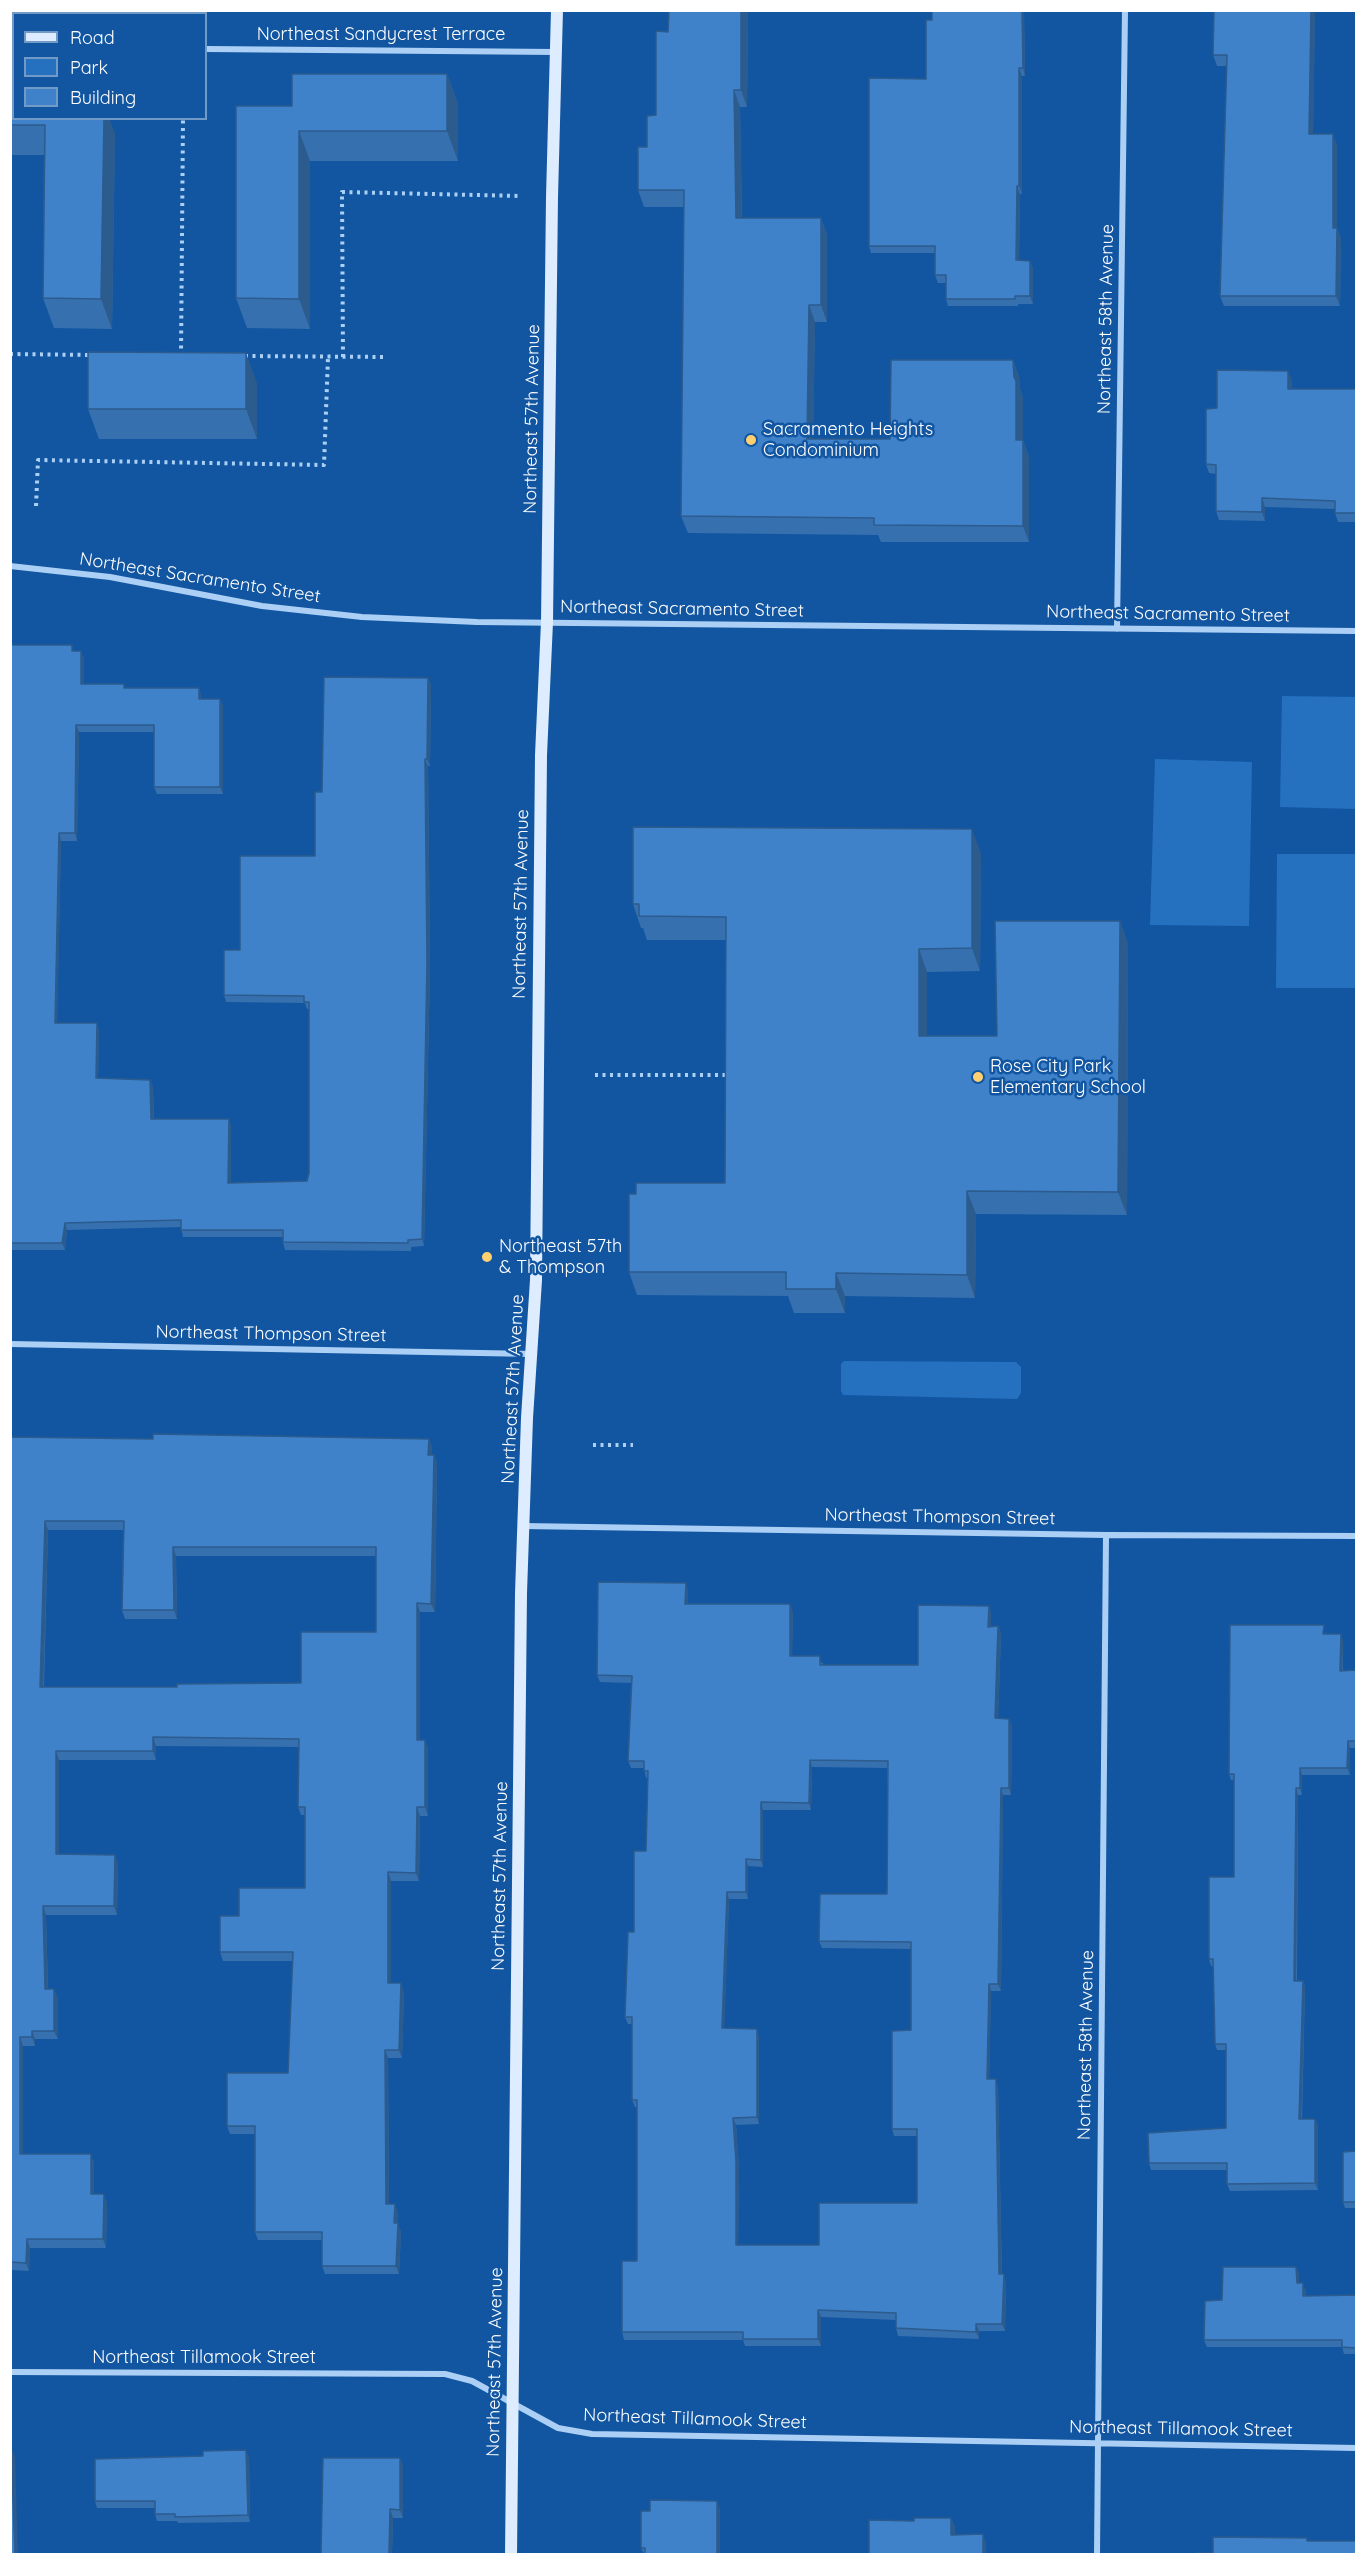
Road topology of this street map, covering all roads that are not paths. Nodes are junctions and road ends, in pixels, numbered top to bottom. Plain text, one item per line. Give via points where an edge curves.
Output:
1 (557, 10) edge
2 (1125, 10) edge
3 (207, 49) edge
4 (557, 52) junction
5 (10, 566) edge
6 (547, 622) junction
7 (1117, 629) junction
8 (1356, 631) edge
9 (10, 1344) edge
10 (532, 1354) junction
11 (523, 1526) junction
12 (1106, 1535) junction
13 (1356, 1536) edge
14 (10, 2372) edge
15 (513, 2404) junction
16 (1098, 2443) junction
17 (1356, 2448) edge
18 (511, 2554) edge
19 (1097, 2554) edge

1 - 4 main road, Northeast 57th Avenue
2 - 7 street, Northeast 58th Avenue
3 - 4 street, Northeast Sandycrest Terrace
4 - 6 main road, Northeast 57th Avenue
5 - 6 street, Northeast Sacramento Street via 110,577 312,612
6 - 7 street, Northeast Sacramento Street
6 - 10 main road, Northeast 57th Avenue via 541,755
7 - 8 street, Northeast Sacramento Street
9 - 10 street, Northeast Thompson Street
10 - 11 main road, Northeast 57th Avenue
11 - 12 street, Northeast Thompson Street
11 - 15 main road, Northeast 57th Avenue
12 - 13 street, Northeast Thompson Street
12 - 16 street, Northeast 58th Avenue
14 - 15 street, Northeast Tillamook Street via 445,2374 472,2381
15 - 16 street, Northeast Tillamook Street via 558,2428 592,2434
15 - 18 main road, Northeast 57th Avenue
16 - 17 street, Northeast Tillamook Street
16 - 19 street, Northeast 58th Avenue

